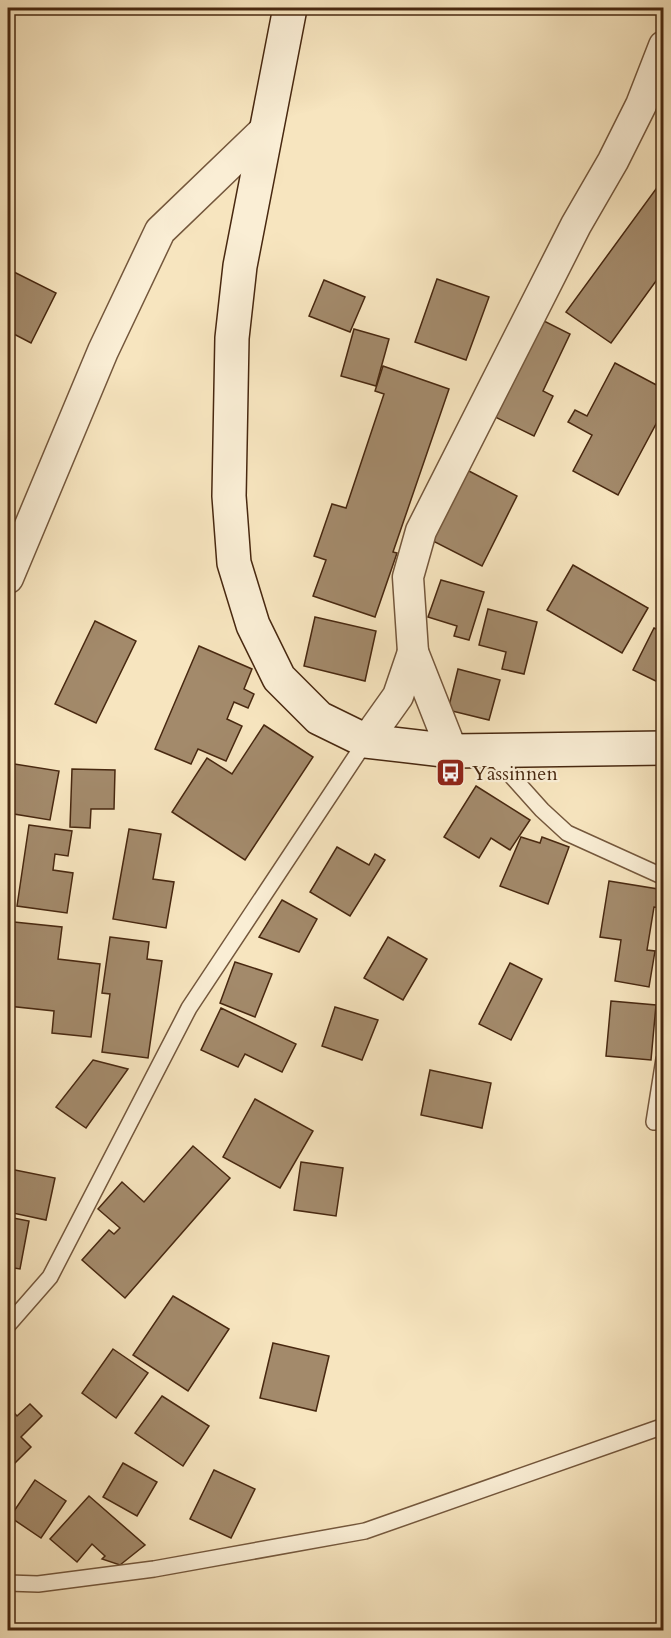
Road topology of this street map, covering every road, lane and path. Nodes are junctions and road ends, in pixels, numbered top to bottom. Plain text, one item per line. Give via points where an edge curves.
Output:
1 (290, 8) edge
2 (663, 46) edge
3 (268, 127) junction
4 (8, 578) edge
5 (413, 652) junction
6 (366, 741) junction
7 (663, 748) edge
8 (452, 750) junction
9 (488, 750) junction
10 (663, 877) edge
11 (663, 1059) edge
12 (663, 1121) edge
13 (8, 1325) edge
14 (663, 1426) edge
15 (8, 1583) edge

1 - 3 street
2 - 5 street via 641,105 421,531 408,577
3 - 4 street via 160,231 104,351
3 - 6 street via 240,266 232,338 230,496 234,563 253,625 279,678 319,718
5 - 6 street via 398,696
5 - 8 street
6 - 8 street
6 - 13 lane via 189,1008 50,1277
7 - 9 street
8 - 9 street
9 - 10 lane via 567,833
11 - 12 lane via 654,1122
14 - 15 lane via 365,1531 154,1569 38,1584

